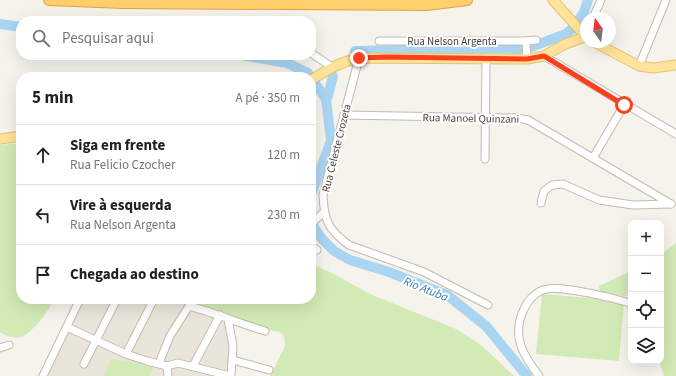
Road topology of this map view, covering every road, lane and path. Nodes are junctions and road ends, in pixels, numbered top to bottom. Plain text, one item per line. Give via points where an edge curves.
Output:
1 (49, 0) edge
2 (468, 0) edge
3 (553, 0) edge
4 (601, 0) edge
5 (666, 0) edge
6 (73, 1) edge
7 (123, 1) edge
8 (217, 1) edge
9 (596, 12) edge
10 (580, 30) edge
11 (580, 39) edge
12 (536, 40) dead end
13 (379, 41) dead end
14 (526, 42) junction
15 (605, 48) edge
16 (316, 56) edge
17 (544, 56) junction
18 (359, 58) junction
19 (486, 58) junction
20 (527, 59) junction
21 (676, 65) edge
22 (639, 66) junction
23 (332, 67) junction
24 (316, 77) edge
25 (624, 105) junction
26 (344, 115) junction
27 (486, 118) junction
28 (676, 134) edge
29 (16, 137) edge
30 (0, 139) edge
31 (593, 158) junction
32 (485, 159) dead end
33 (541, 203) dead end
34 (674, 204) edge
35 (324, 212) junction
36 (316, 220) edge
37 (628, 302) edge
38 (78, 304) edge
39 (114, 304) edge
40 (151, 304) edge
41 (488, 305) dead end
42 (220, 315) junction
43 (228, 319) junction
44 (67, 327) junction
45 (265, 331) dead end
46 (96, 341) junction
47 (10, 345) dead end
48 (0, 348) edge
49 (126, 354) junction
50 (233, 360) junction
51 (159, 363) junction
52 (84, 364) dead end
53 (167, 366) junction
54 (193, 366) junction
55 (269, 370) dead end
56 (43, 376) edge
57 (168, 376) edge
58 (230, 376) edge
59 (539, 376) edge

1 - 6 highway
2 - 8 highway via 427,5
3 - 10 main road
4 - 9 street
5 - 22 street
6 - 7 highway
7 - 8 highway
11 - 17 main road, Rua Nelson Argenta
12 - 14 street, Rua Nelson Argenta
13 - 14 street, Rua Nelson Argenta
14 - 20 street
15 - 22 main road
16 - 23 street
17 - 20 main road, Rua Nelson Argenta
17 - 25 street
18 - 19 main road, Rua Nelson Argenta
18 - 23 main road, Rua Nelson Argenta
18 - 26 street, Rua Celeste Crozeta
19 - 20 main road, Rua Nelson Argenta
19 - 27 street
21 - 22 main road via 653,68
23 - 24 main road, Rua Nelson Argenta
25 - 28 street
25 - 31 street
26 - 27 street, Rua Manoel Quinzani
26 - 35 street, Rua Celeste Crozeta via 324,189
27 - 31 street, Rua Manoel Quinzani via 528,120
27 - 32 street
29 - 30 main road
31 - 34 street, Rua Manoel Quinzani
33 - 34 street via 544,191 552,185 563,184 599,200 633,205
35 - 36 street
35 - 41 street, Rua Celeste Crozeta via 329,227 349,245 424,272
37 - 59 street via 600,295 552,289 543,290 535,295 526,304 517,330 520,344
38 - 44 street
39 - 46 street
40 - 49 street
42 - 43 street
42 - 51 street via 189,306 170,336
42 - 54 street
43 - 45 street
43 - 50 street
44 - 46 street
44 - 56 street
46 - 49 street
46 - 52 street
47 - 48 street
49 - 51 street
50 - 55 street
50 - 58 street
51 - 53 street
53 - 54 street via 178,363
53 - 57 street
54 - 58 street

